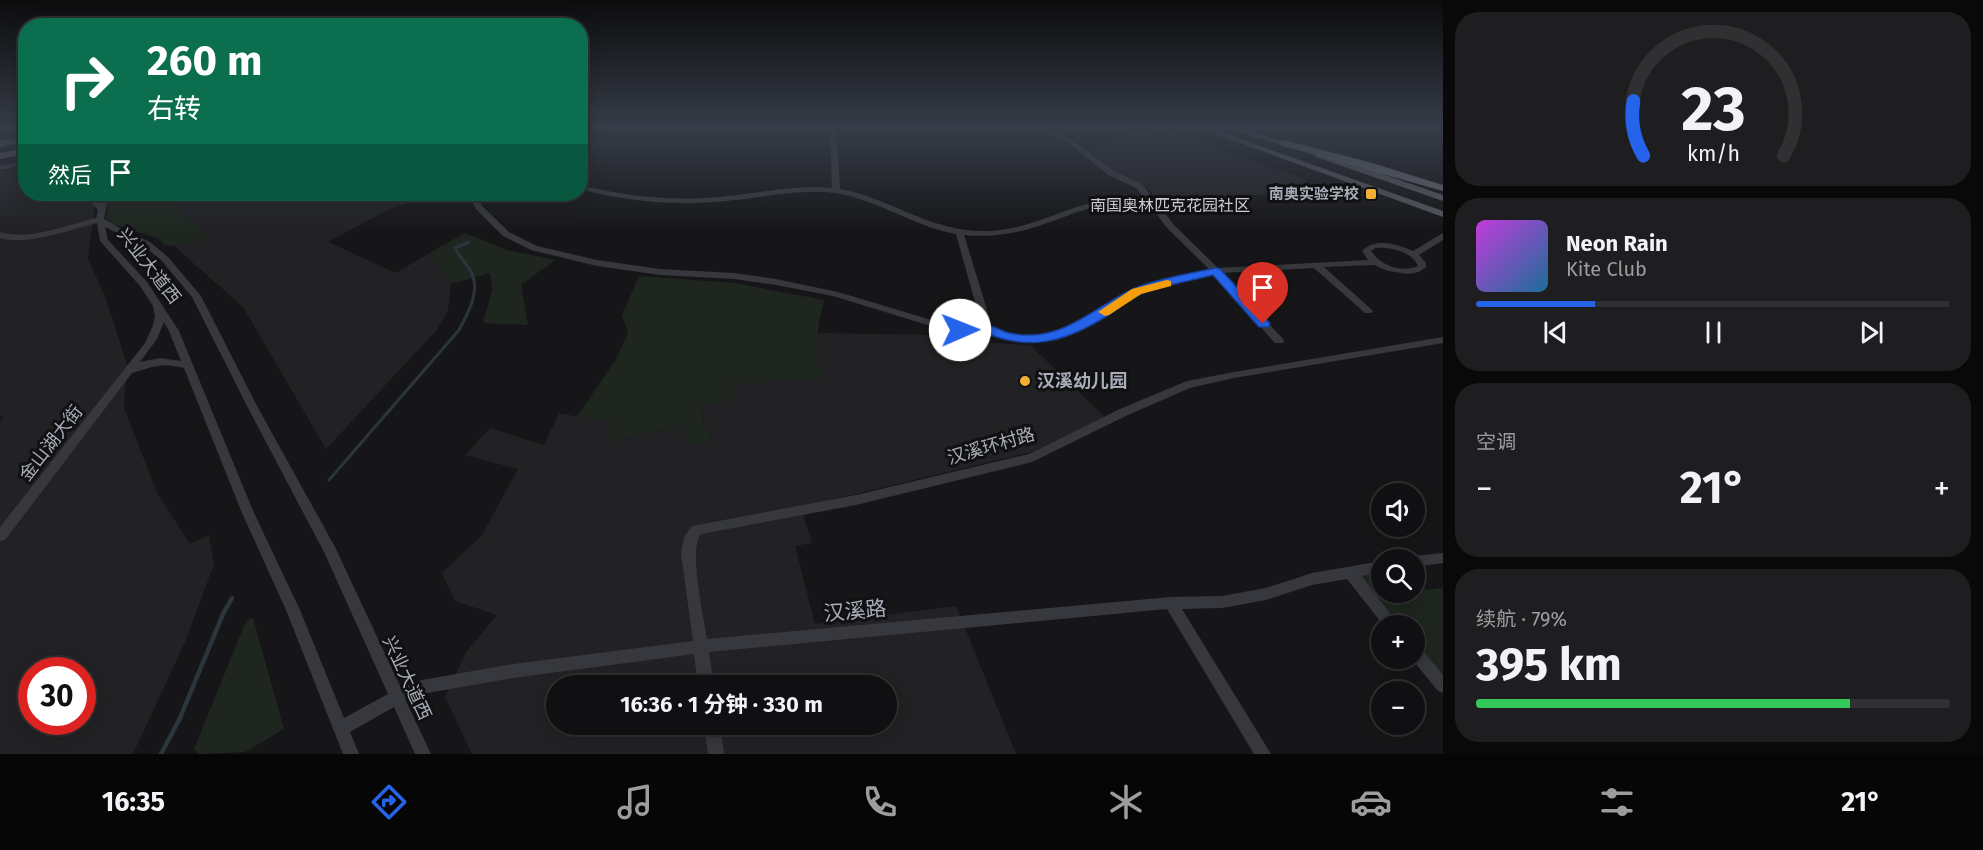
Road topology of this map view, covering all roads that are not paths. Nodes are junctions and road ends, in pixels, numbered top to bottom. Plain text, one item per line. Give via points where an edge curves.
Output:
1 (835, 162) edge
2 (1097, 162) edge
3 (1295, 162) edge
4 (1299, 162) edge
5 (1324, 162) edge
6 (1339, 162) edge
7 (1359, 162) edge
8 (18, 165) edge
9 (0, 168) edge
10 (1326, 172) junction
11 (1443, 188) edge
12 (588, 189) edge
13 (836, 191) junction
14 (1443, 198) edge
15 (94, 201) edge
16 (104, 201) edge
17 (476, 201) edge
18 (1151, 201) junction
19 (1443, 204) edge
20 (1443, 213) edge
21 (101, 214) junction
22 (959, 231) junction
23 (0, 235) edge
24 (1443, 236) edge
25 (1413, 255) junction
26 (1374, 262) junction
27 (1317, 266) junction
28 (1216, 271) junction
29 (158, 304) junction
30 (1368, 311) dead end
31 (983, 327) junction
32 (1443, 340) edge
33 (1279, 342) dead end
34 (189, 366) junction
35 (129, 371) junction
36 (0, 536) edge
37 (1443, 558) edge
38 (1425, 560) edge
39 (1371, 569) edge
40 (1351, 573) junction
41 (1171, 603) junction
42 (1385, 615) edge
43 (701, 646) junction
44 (1425, 664) edge
45 (705, 675) edge
46 (1443, 686) edge
47 (397, 697) junction
48 (341, 728) junction
49 (713, 735) edge
50 (351, 754) edge
51 (423, 754) edge
52 (716, 754) edge
53 (1263, 754) edge

1 - 13 street
2 - 18 street via 1139,186
3 - 10 main road
4 - 10 main road
5 - 19 main road
6 - 14 main road
7 - 11 highway
8 - 9 street
10 - 20 main road
12 - 13 street via 620,197 682,201 792,190
13 - 22 street via 869,198 925,223
15 - 21 street
16 - 21 street
17 - 31 street via 506,234 534,248 660,272 776,282 835,294 947,328 972,332
18 - 22 street via 1114,200 1027,229 994,233
18 - 28 street via 1171,227
21 - 23 street via 25,236
21 - 29 street, 兴业大道西 via 104,242
21 - 47 street, 兴业大道西 via 120,232 147,244 196,296 330,551
22 - 31 street via 984,316
24 - 25 street
25 - 26 street via 1387,246 1372,246 1366,251
25 - 26 street via 1422,267 1413,271
26 - 27 street
27 - 28 street
27 - 30 street
28 - 31 street via 1137,291 1060,336 1024,339
28 - 33 street
29 - 34 street, 兴业大道西
29 - 35 street, 金山湖大街 via 161,315 156,333
32 - 43 street, 汉溪环村路 via 1187,385 1032,458 856,500 697,530 690,537 688,554
34 - 35 street via 160,360
34 - 48 street, 兴业大道西
35 - 36 street, 金山湖大街
37 - 38 street
39 - 40 street, 汉溪路
40 - 41 street, 汉溪路 via 1222,602
40 - 42 street
41 - 43 street, 汉溪路
41 - 53 street
43 - 45 street, 汉溪环村路
43 - 47 street, 汉溪路 via 456,680
44 - 46 street
47 - 48 street, 汉溪路
47 - 51 street, 兴业大道西
48 - 50 street, 兴业大道西
49 - 52 street

